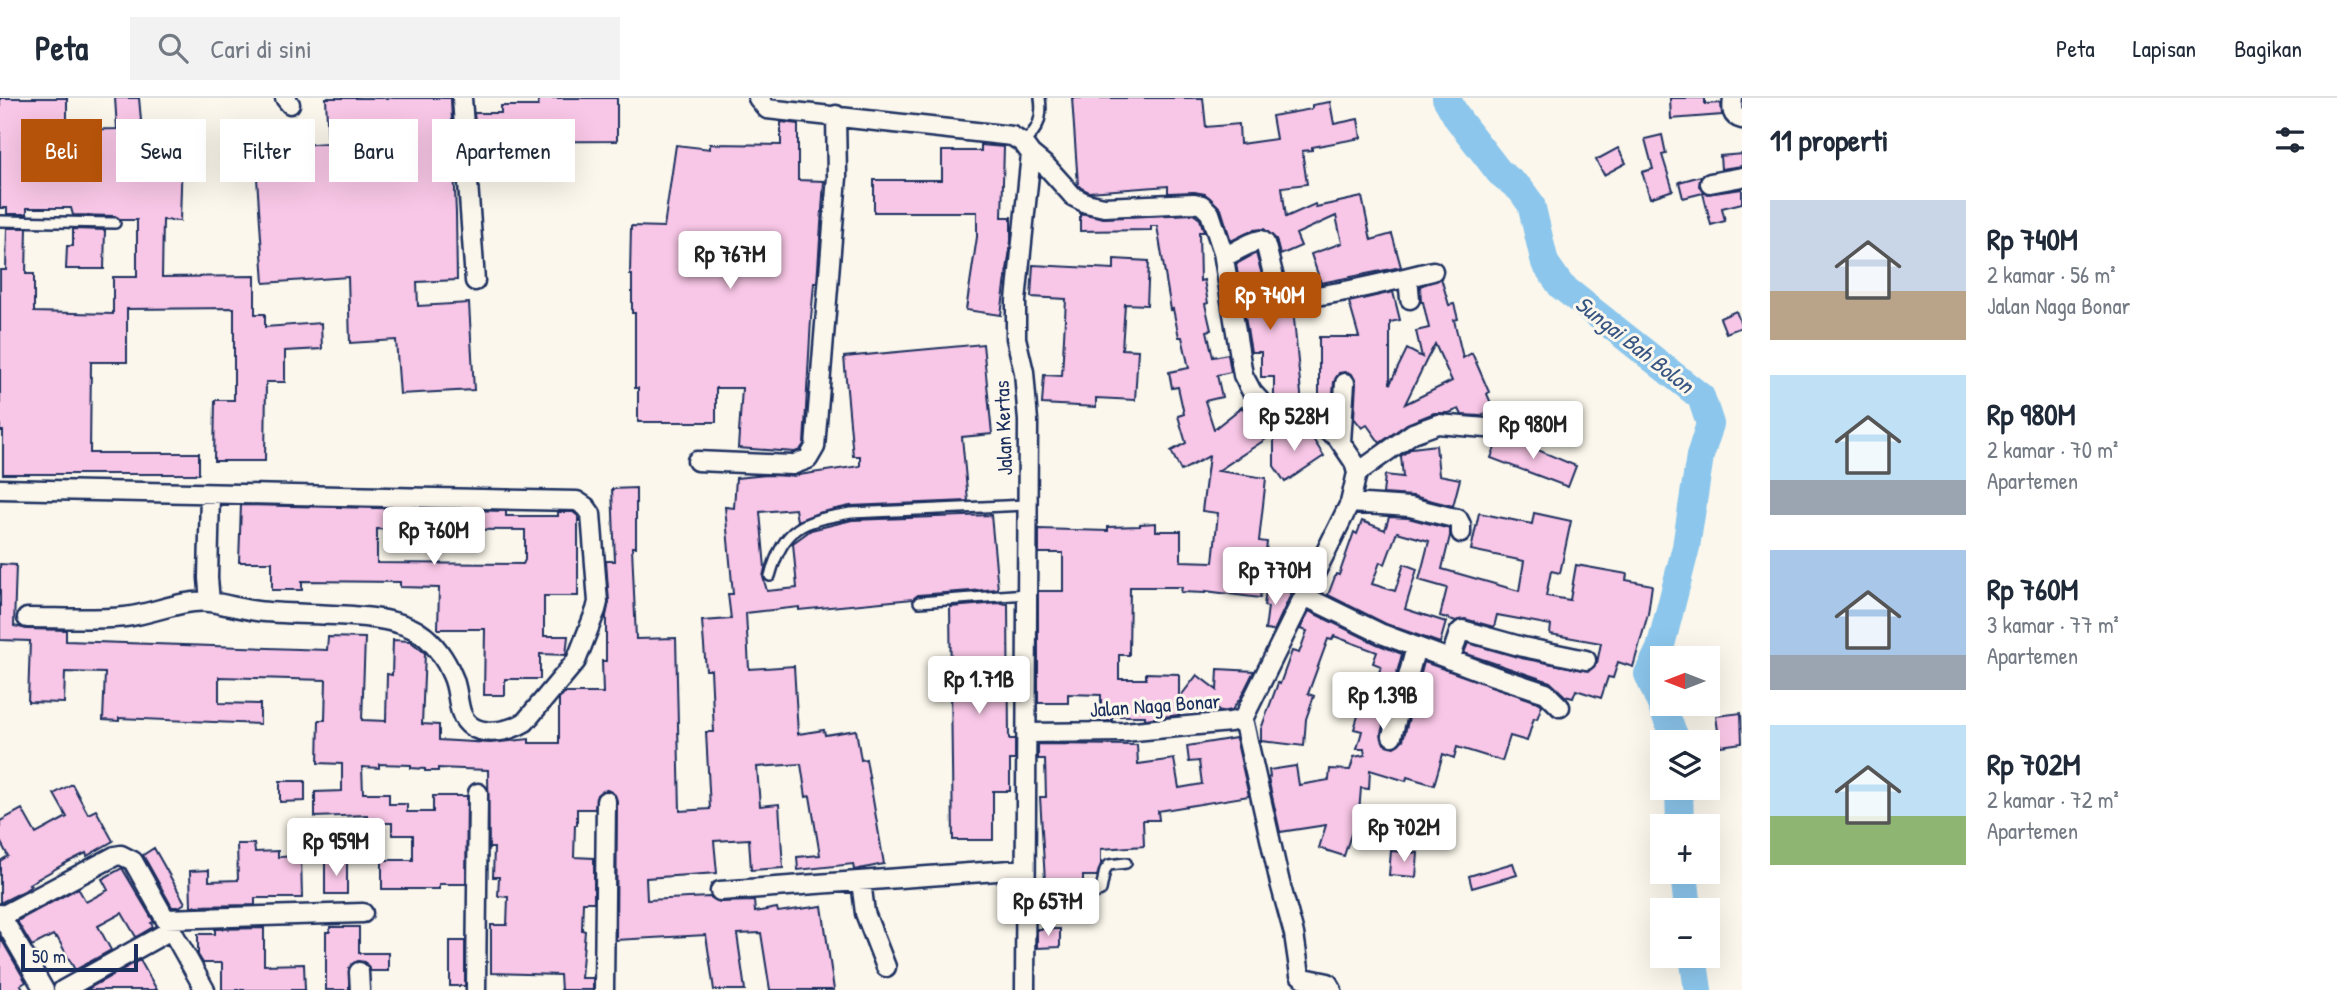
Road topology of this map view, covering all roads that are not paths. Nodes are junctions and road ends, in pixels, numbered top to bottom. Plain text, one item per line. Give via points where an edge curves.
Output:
1 (462, 98) edge
2 (758, 98) edge
3 (1041, 98) edge
4 (1734, 98) edge
5 (836, 115) junction
6 (1742, 119) edge
7 (1027, 148) junction
8 (1742, 177) edge
9 (1710, 183) dead end
10 (0, 221) edge
11 (115, 223) dead end
12 (1224, 257) junction
13 (1433, 271) dead end
14 (1408, 277) junction
15 (475, 281) dead end
16 (1410, 299) dead end
17 (1345, 383) dead end
18 (1486, 428) dead end
19 (1341, 442) junction
20 (697, 461) dead end
21 (1357, 473) junction
22 (0, 489) edge
23 (210, 494) junction
24 (1350, 503) junction
25 (1027, 505) junction
26 (1461, 533) dead end
27 (770, 576) dead end
28 (1027, 594) junction
29 (1304, 596) junction
30 (210, 602) junction
31 (919, 602) dead end
32 (27, 618) dead end
33 (1416, 647) junction
34 (1450, 660) junction
35 (1586, 660) dead end
36 (1560, 706) dead end
37 (1243, 719) junction
38 (1026, 733) junction
39 (1392, 736) dead end
40 (478, 793) dead end
41 (606, 801) dead end
42 (1126, 863) dead end
43 (1025, 869) junction
44 (861, 881) junction
45 (720, 891) dead end
46 (1025, 906) junction
47 (363, 914) dead end
48 (1, 916) edge
49 (168, 924) junction
50 (886, 967) dead end
51 (44, 990) edge
52 (64, 990) edge
53 (205, 990) edge
54 (476, 990) edge
55 (604, 990) edge
56 (1025, 990) edge
57 (1332, 990) edge

1 - 15 street
2 - 5 street via 767,109
3 - 7 lane via 1039,124
4 - 6 street via 1733,113
5 - 7 street via 1012,136
5 - 20 street via 836,177 815,447 808,459 792,465
7 - 12 street via 1074,197 1086,203 1104,207 1202,205 1210,213
7 - 25 street, Jalan Kertas via 1016,338 1028,421
8 - 9 street
10 - 11 lane
12 - 14 street via 1261,240 1278,295 1289,298 1315,297
12 - 19 street via 1243,375 1252,392 1263,404 1315,423
13 - 14 street
14 - 16 street
17 - 19 street
18 - 21 street via 1437,424 1413,432
19 - 21 street
21 - 24 street, Jalan Naga Bonar
22 - 23 street
23 - 30 street
23 - 30 street via 577,501 591,514 598,602 576,662 525,722 483,732 461,714 453,675 428,638 417,630 389,620 256,611
24 - 26 street via 1410,507 1458,519
24 - 29 street, Jalan Naga Bonar
25 - 27 lane via 830,516 795,528
25 - 28 street, Jalan Kertas
28 - 31 lane
28 - 38 street, Jalan Kertas
29 - 33 street
29 - 37 street, Jalan Naga Bonar
30 - 32 street via 189,601 125,617
33 - 34 street
33 - 39 street
34 - 35 street via 1462,630
34 - 36 street via 1546,693
37 - 38 street, Jalan Naga Bonar via 1124,732
37 - 57 street via 1300,975 1328,983
38 - 43 street, Jalan Kertas
40 - 54 street
41 - 55 street
42 - 46 lane via 1109,865 1101,890 1076,904
43 - 44 street
43 - 46 street, Jalan Kertas
44 - 45 street
44 - 50 street via 865,913
46 - 56 street, Jalan Kertas
47 - 49 street
48 - 49 street via 121,855 132,861
48 - 51 street
49 - 52 street
49 - 53 street

